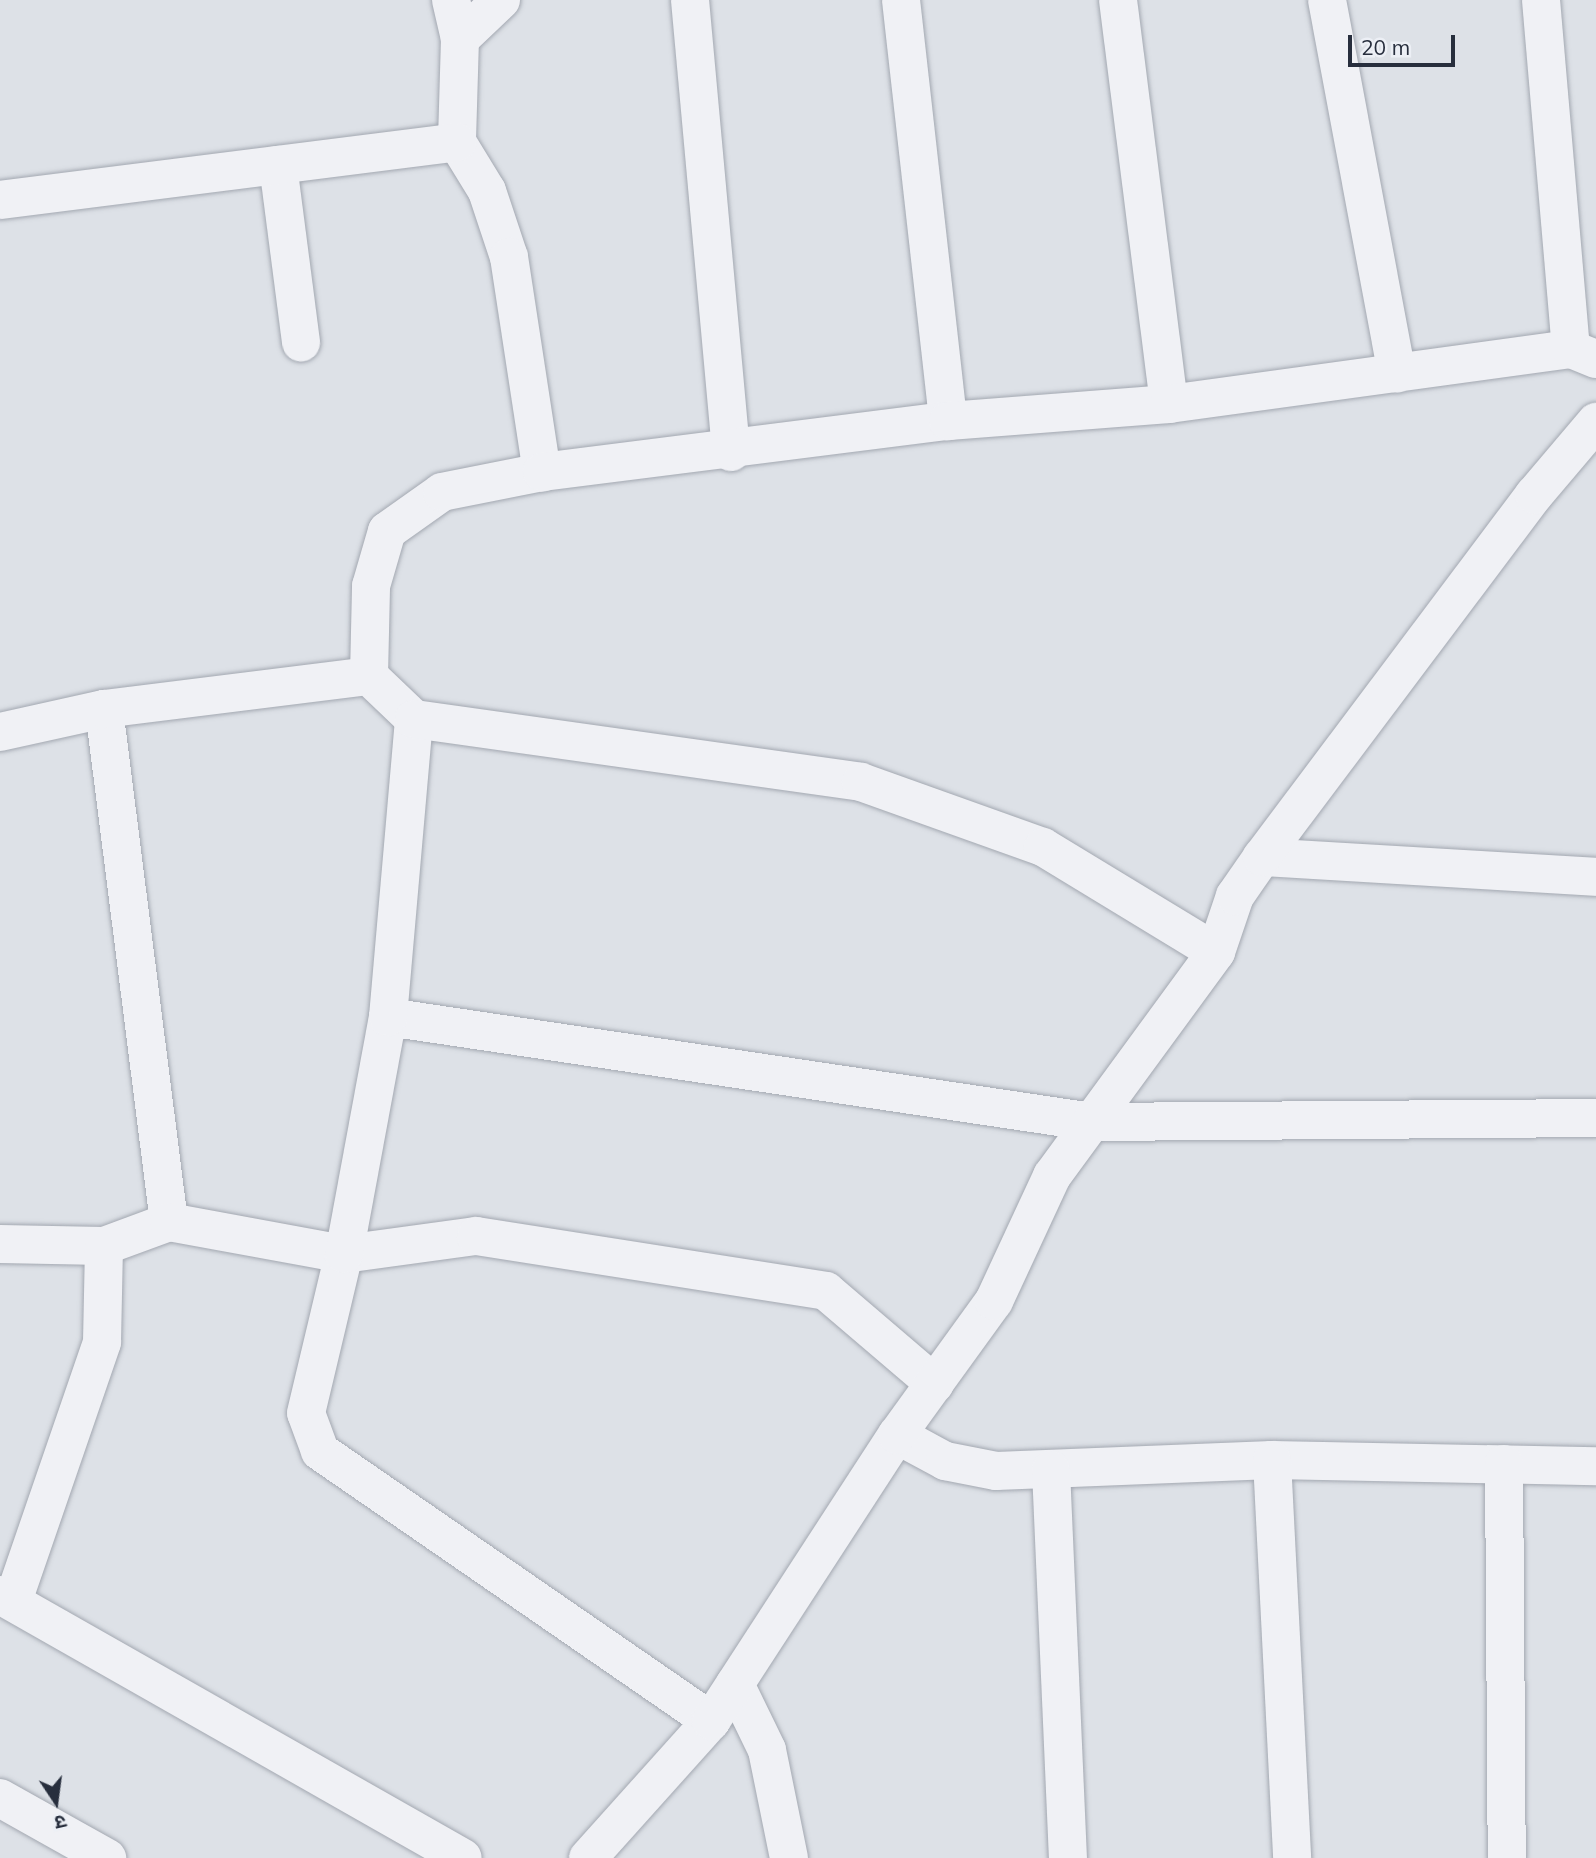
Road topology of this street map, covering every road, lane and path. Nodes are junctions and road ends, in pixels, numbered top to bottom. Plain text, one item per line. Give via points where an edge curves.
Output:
1 (451, 0) edge
2 (501, 0) edge
3 (690, 0) edge
4 (901, 0) edge
5 (1118, 0) edge
6 (1327, 0) edge
7 (1541, 0) edge
8 (460, 39) junction
9 (457, 142) junction
10 (278, 165) junction
11 (0, 200) edge
12 (301, 342) dead end
13 (1583, 354) edge
14 (1397, 374) junction
15 (1168, 404) junction
16 (948, 421) junction
17 (1596, 422) edge
18 (731, 452) junction
19 (542, 472) junction
20 (369, 676) junction
21 (104, 709) junction
22 (414, 719) junction
23 (0, 732) edge
24 (1262, 857) junction
25 (1596, 877) edge
26 (1216, 952) junction
27 (388, 1017) junction
28 (1596, 1118) edge
29 (1092, 1122) junction
30 (169, 1222) junction
31 (0, 1244) edge
32 (104, 1246) junction
33 (344, 1254) junction
34 (935, 1384) junction
35 (897, 1435) junction
36 (1272, 1460) junction
37 (1504, 1464) junction
38 (1596, 1466) edge
39 (1051, 1470) junction
40 (7, 1597) edge
41 (735, 1685) junction
42 (711, 1721) junction
43 (0, 1798) edge
44 (107, 1858) edge
45 (463, 1858) edge
46 (588, 1858) edge
47 (789, 1858) edge
48 (1068, 1858) edge
49 (1292, 1858) edge
50 (1507, 1858) edge

1 - 8 street
2 - 8 street
3 - 18 street
4 - 16 street
5 - 15 street
6 - 14 street
7 - 13 street
8 - 9 street
9 - 10 street
9 - 19 street via 487,191 509,257
10 - 11 street
10 - 12 street
13 - 14 street
14 - 15 street
15 - 16 street
16 - 18 street
17 - 24 street via 1534,495
18 - 19 street
19 - 20 street via 442,492 387,531 371,586
20 - 21 street
20 - 22 street
21 - 23 street
21 - 30 street
22 - 26 street via 861,782 1043,847
22 - 27 street
24 - 25 street
24 - 26 street via 1235,896
26 - 29 street
27 - 29 street
27 - 33 street
28 - 29 street
29 - 34 street via 1052,1176 994,1301
30 - 32 street
30 - 33 street
31 - 32 street
32 - 40 street via 102,1342
33 - 34 street via 476,1236 826,1291
33 - 42 street via 306,1413 320,1451
34 - 35 street
35 - 39 street via 945,1461 996,1471
35 - 41 street
36 - 37 street
36 - 39 street
36 - 49 street
37 - 38 street
37 - 50 street
39 - 48 street
40 - 45 street
41 - 42 street
41 - 47 street via 768,1750
42 - 46 street
43 - 44 street

